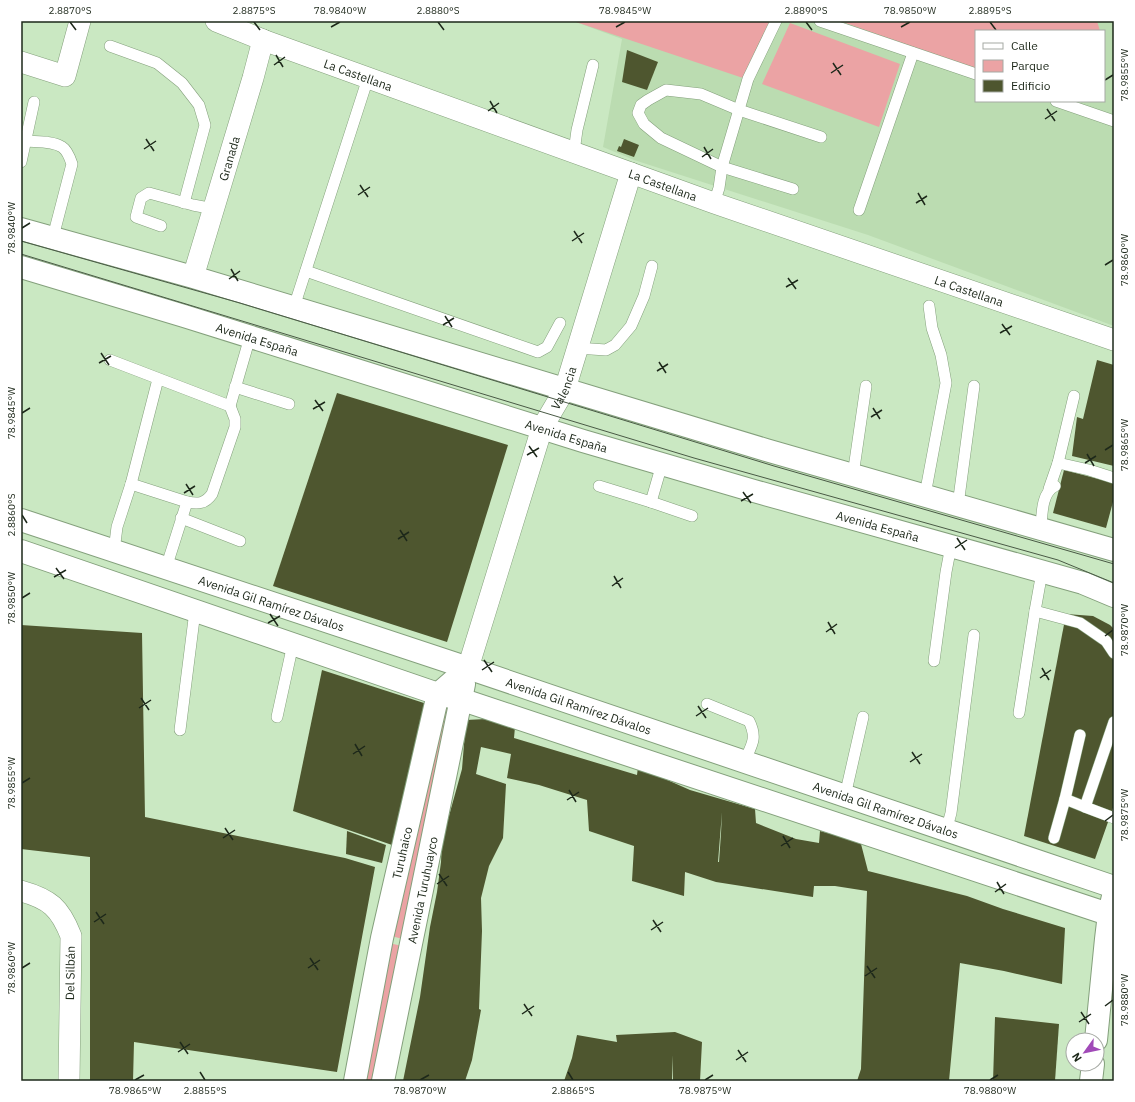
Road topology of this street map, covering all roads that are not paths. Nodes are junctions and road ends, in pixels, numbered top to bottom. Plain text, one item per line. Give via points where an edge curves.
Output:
1 (80, 21) edge
2 (216, 21) edge
3 (776, 21) edge
4 (820, 21) edge
5 (263, 40) junction
6 (110, 46) dead end
7 (914, 53) junction
8 (21, 62) edge
9 (593, 64) dead end
10 (975, 74) edge
11 (368, 78) junction
12 (34, 102) dead end
13 (1059, 102) edge
14 (739, 110) junction
15 (1114, 121) edge
16 (26, 122) edge
17 (821, 137) dead end
18 (26, 141) junction
19 (574, 152) junction
20 (21, 162) edge
21 (722, 167) junction
22 (631, 173) junction
23 (793, 189) dead end
24 (184, 203) junction
25 (714, 203) junction
26 (214, 209) junction
27 (859, 210) dead end
28 (161, 226) dead end
29 (21, 229) edge
30 (53, 238) junction
31 (652, 266) dead end
32 (21, 267) edge
33 (306, 271) junction
34 (194, 277) junction
35 (929, 306) dead end
36 (294, 307) junction
37 (560, 323) dead end
38 (250, 336) junction
39 (1114, 340) edge
40 (577, 348) junction
41 (110, 360) dead end
42 (158, 379) junction
43 (866, 386) dead end
44 (974, 386) dead end
45 (235, 387) junction
46 (565, 389) junction
47 (1074, 396) dead end
48 (289, 404) dead end
49 (230, 406) junction
50 (542, 428) junction
51 (1058, 463) junction
52 (662, 464) junction
53 (853, 475) junction
54 (1114, 478) edge
55 (131, 484) junction
56 (599, 486) dead end
57 (925, 495) junction
58 (187, 502) junction
59 (651, 502) junction
60 (958, 505) junction
61 (692, 516) dead end
62 (182, 518) junction
63 (21, 520) edge
64 (1041, 529) junction
65 (240, 541) dead end
66 (951, 546) junction
67 (1114, 550) edge
68 (21, 551) edge
69 (114, 551) junction
70 (166, 568) junction
71 (1042, 572) junction
72 (1114, 596) edge
73 (195, 611) junction
74 (1035, 611) junction
75 (974, 635) dead end
76 (293, 644) junction
77 (1114, 653) edge
78 (934, 661) dead end
79 (468, 668) junction
80 (438, 694) junction
81 (460, 698) junction
82 (707, 704) dead end
83 (1019, 713) dead end
84 (277, 717) dead end
85 (862, 717) dead end
86 (1114, 722) edge
87 (180, 730) dead end
88 (1080, 735) dead end
89 (744, 762) junction
90 (845, 796) junction
91 (1065, 800) junction
92 (1085, 807) junction
93 (1114, 818) edge
94 (946, 831) junction
95 (1054, 838) dead end
96 (1114, 887) edge
97 (21, 891) edge
98 (1114, 892) edge
99 (1111, 915) edge
100 (382, 938) junction
101 (411, 945) junction
102 (1109, 969) edge
103 (1097, 1032) edge
104 (69, 1081) edge
105 (355, 1081) edge
106 (383, 1081) edge

1 - 8 street via 65,76
2 - 5 street, La Castellana
3 - 14 lane via 748,79
4 - 7 lane
5 - 11 street, La Castellana
5 - 26 street, Granada
6 - 24 lane via 157,64 182,83 199,105 206,125
7 - 10 lane
7 - 27 lane
9 - 19 lane
11 - 19 street, La Castellana
11 - 33 lane
12 - 16 lane
13 - 15 lane
14 - 17 lane
14 - 21 lane
14 - 21 lane via 700,94 666,90 641,105 638,112 644,124 661,138
16 - 18 lane
18 - 20 lane
18 - 30 lane via 62,147 72,164
19 - 22 street, La Castellana
21 - 23 lane
21 - 25 lane
22 - 25 street, La Castellana
22 - 40 street, Valencia
24 - 26 lane
24 - 28 lane via 149,193 141,198 136,218
25 - 39 street, La Castellana
26 - 34 street, Granada
29 - 30 main road
30 - 34 main road
31 - 40 lane via 644,296 631,326 615,345 606,350
32 - 38 main road, Avenida España
33 - 36 lane
33 - 37 lane via 538,352 547,348
34 - 36 main road
35 - 57 lane via 946,383
36 - 46 main road
38 - 45 lane
38 - 50 main road, Avenida España
40 - 46 street, Valencia
41 - 42 lane
42 - 49 lane
42 - 55 lane
43 - 53 lane
44 - 60 lane
45 - 48 lane
45 - 49 lane
46 - 50 street, Valencia
46 - 53 main road
47 - 51 lane
49 - 58 lane via 235,427 212,494 206,501 196,504
50 - 52 main road, Avenida España
50 - 79 street, Valencia
51 - 54 lane
51 - 64 lane via 1052,488 1046,495
52 - 59 lane
52 - 66 main road, Avenida España
53 - 57 main road
55 - 58 lane
55 - 69 lane via 117,527
56 - 59 lane
57 - 60 main road
58 - 62 lane
59 - 61 lane
60 - 64 main road
62 - 65 lane
62 - 70 lane
63 - 69 main road, Avenida Gil Ramírez Dávalos
64 - 67 main road
66 - 71 main road, Avenida España
66 - 78 lane
68 - 73 main road
69 - 70 main road, Avenida Gil Ramírez Dávalos
70 - 79 main road, Avenida Gil Ramírez Dávalos
71 - 72 main road, Avenida España via 1083,583
71 - 74 lane
73 - 76 main road
73 - 87 lane
74 - 77 lane via 1080,623 1106,641
74 - 83 lane
75 - 94 lane via 951,812
76 - 80 main road
76 - 84 lane
79 - 80 main road
79 - 81 main road
79 - 89 main road, Avenida Gil Ramírez Dávalos
80 - 81 main road
80 - 100 main road, Turuhaico via 410,805
81 - 99 main road
81 - 101 main road, Avenida Turuhuayco
82 - 89 lane via 749,722 754,739
85 - 90 lane
86 - 92 lane
88 - 91 lane
89 - 90 main road, Avenida Gil Ramírez Dávalos
90 - 94 main road, Avenida Gil Ramírez Dávalos
91 - 92 lane
91 - 95 lane
92 - 93 lane
94 - 96 main road, Avenida Gil Ramírez Dávalos
97 - 104 street, Del Silbán via 38,895 52,905 64,919 70,936
98 - 99 main road
99 - 102 main road
100 - 101 main road
100 - 105 main road, Turuhaico
101 - 106 main road, Avenida Turuhuayco
102 - 103 main road

